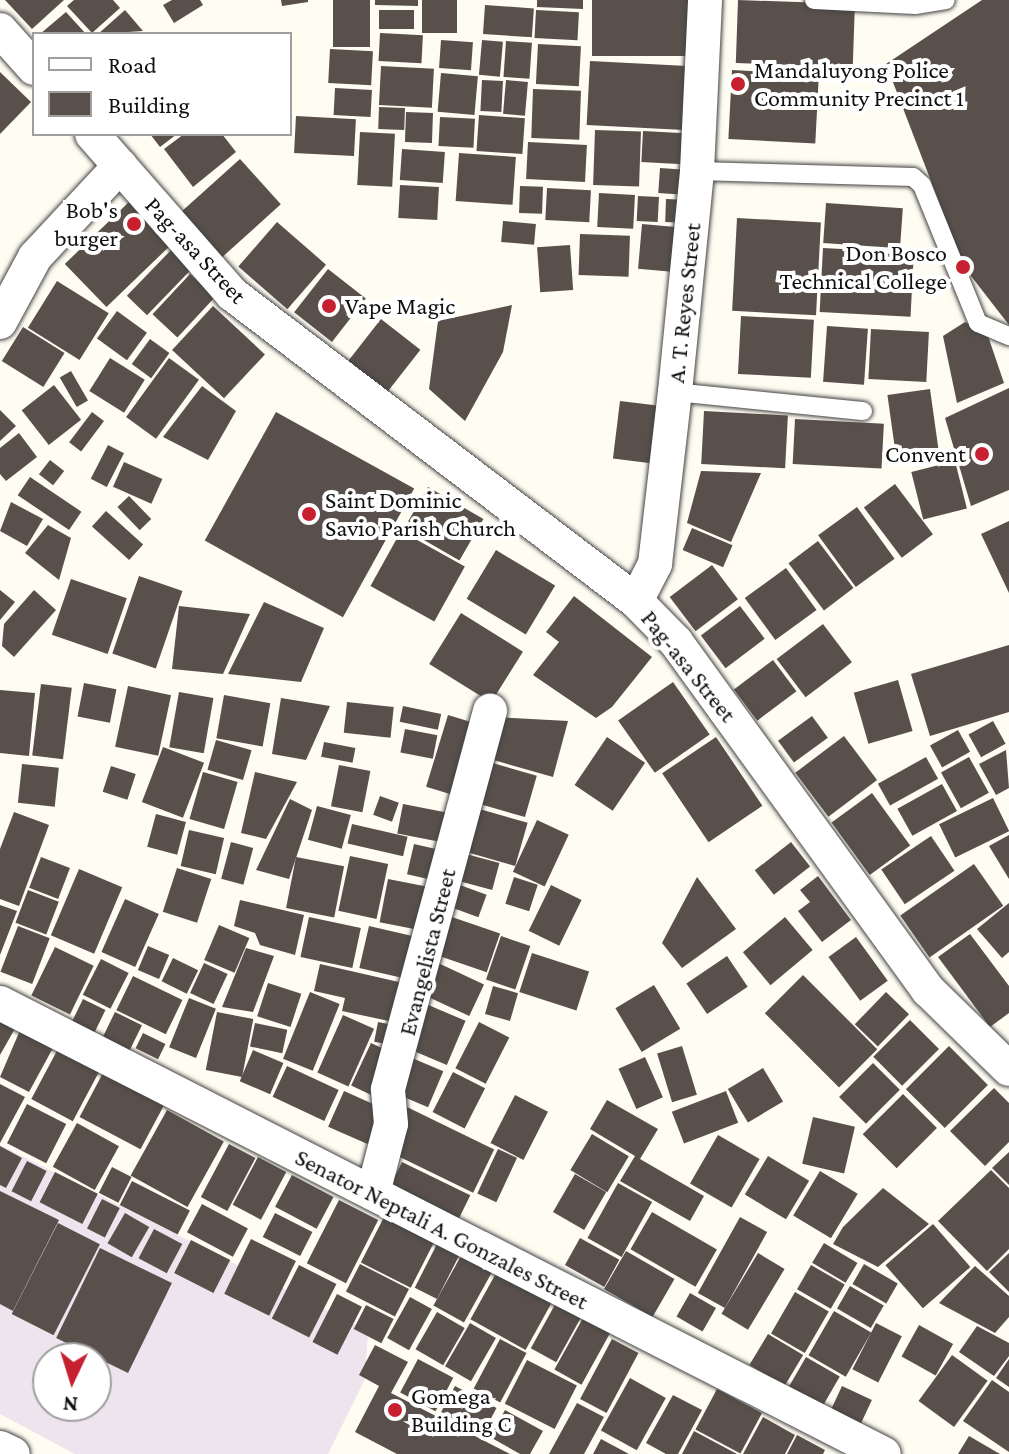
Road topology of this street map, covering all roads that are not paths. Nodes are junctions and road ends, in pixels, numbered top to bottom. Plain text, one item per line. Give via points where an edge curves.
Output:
1 (705, 0) edge
2 (814, 0) edge
3 (946, 0) edge
4 (0, 30) edge
5 (32, 66) edge
6 (94, 136) edge
7 (120, 166) junction
8 (697, 171) junction
9 (0, 322) edge
10 (1009, 336) edge
11 (675, 392) junction
12 (863, 411) dead end
13 (636, 601) junction
14 (490, 711) dead end
15 (0, 1003) edge
16 (1009, 1069) edge
17 (373, 1193) junction
18 (0, 1448) edge
19 (13, 1454) edge
20 (884, 1454) edge

1 - 8 street, A. T. Reyes Street
2 - 3 lane via 915,5
4 - 5 street
6 - 7 street, Pag-asa Street
7 - 9 street via 35,257
7 - 13 street, Pag-asa Street via 232,294
8 - 10 lane via 913,177 922,185 978,323
8 - 11 street, A. T. Reyes Street
11 - 12 lane
11 - 13 street, A. T. Reyes Street via 655,564
13 - 16 street, Pag-asa Street via 676,642 928,990
14 - 17 street, Evangelista Street via 388,1089 391,1124
15 - 17 street, Senator Neptali A. Gonzales Street
17 - 20 street, Senator Neptali A. Gonzales Street
18 - 19 street

